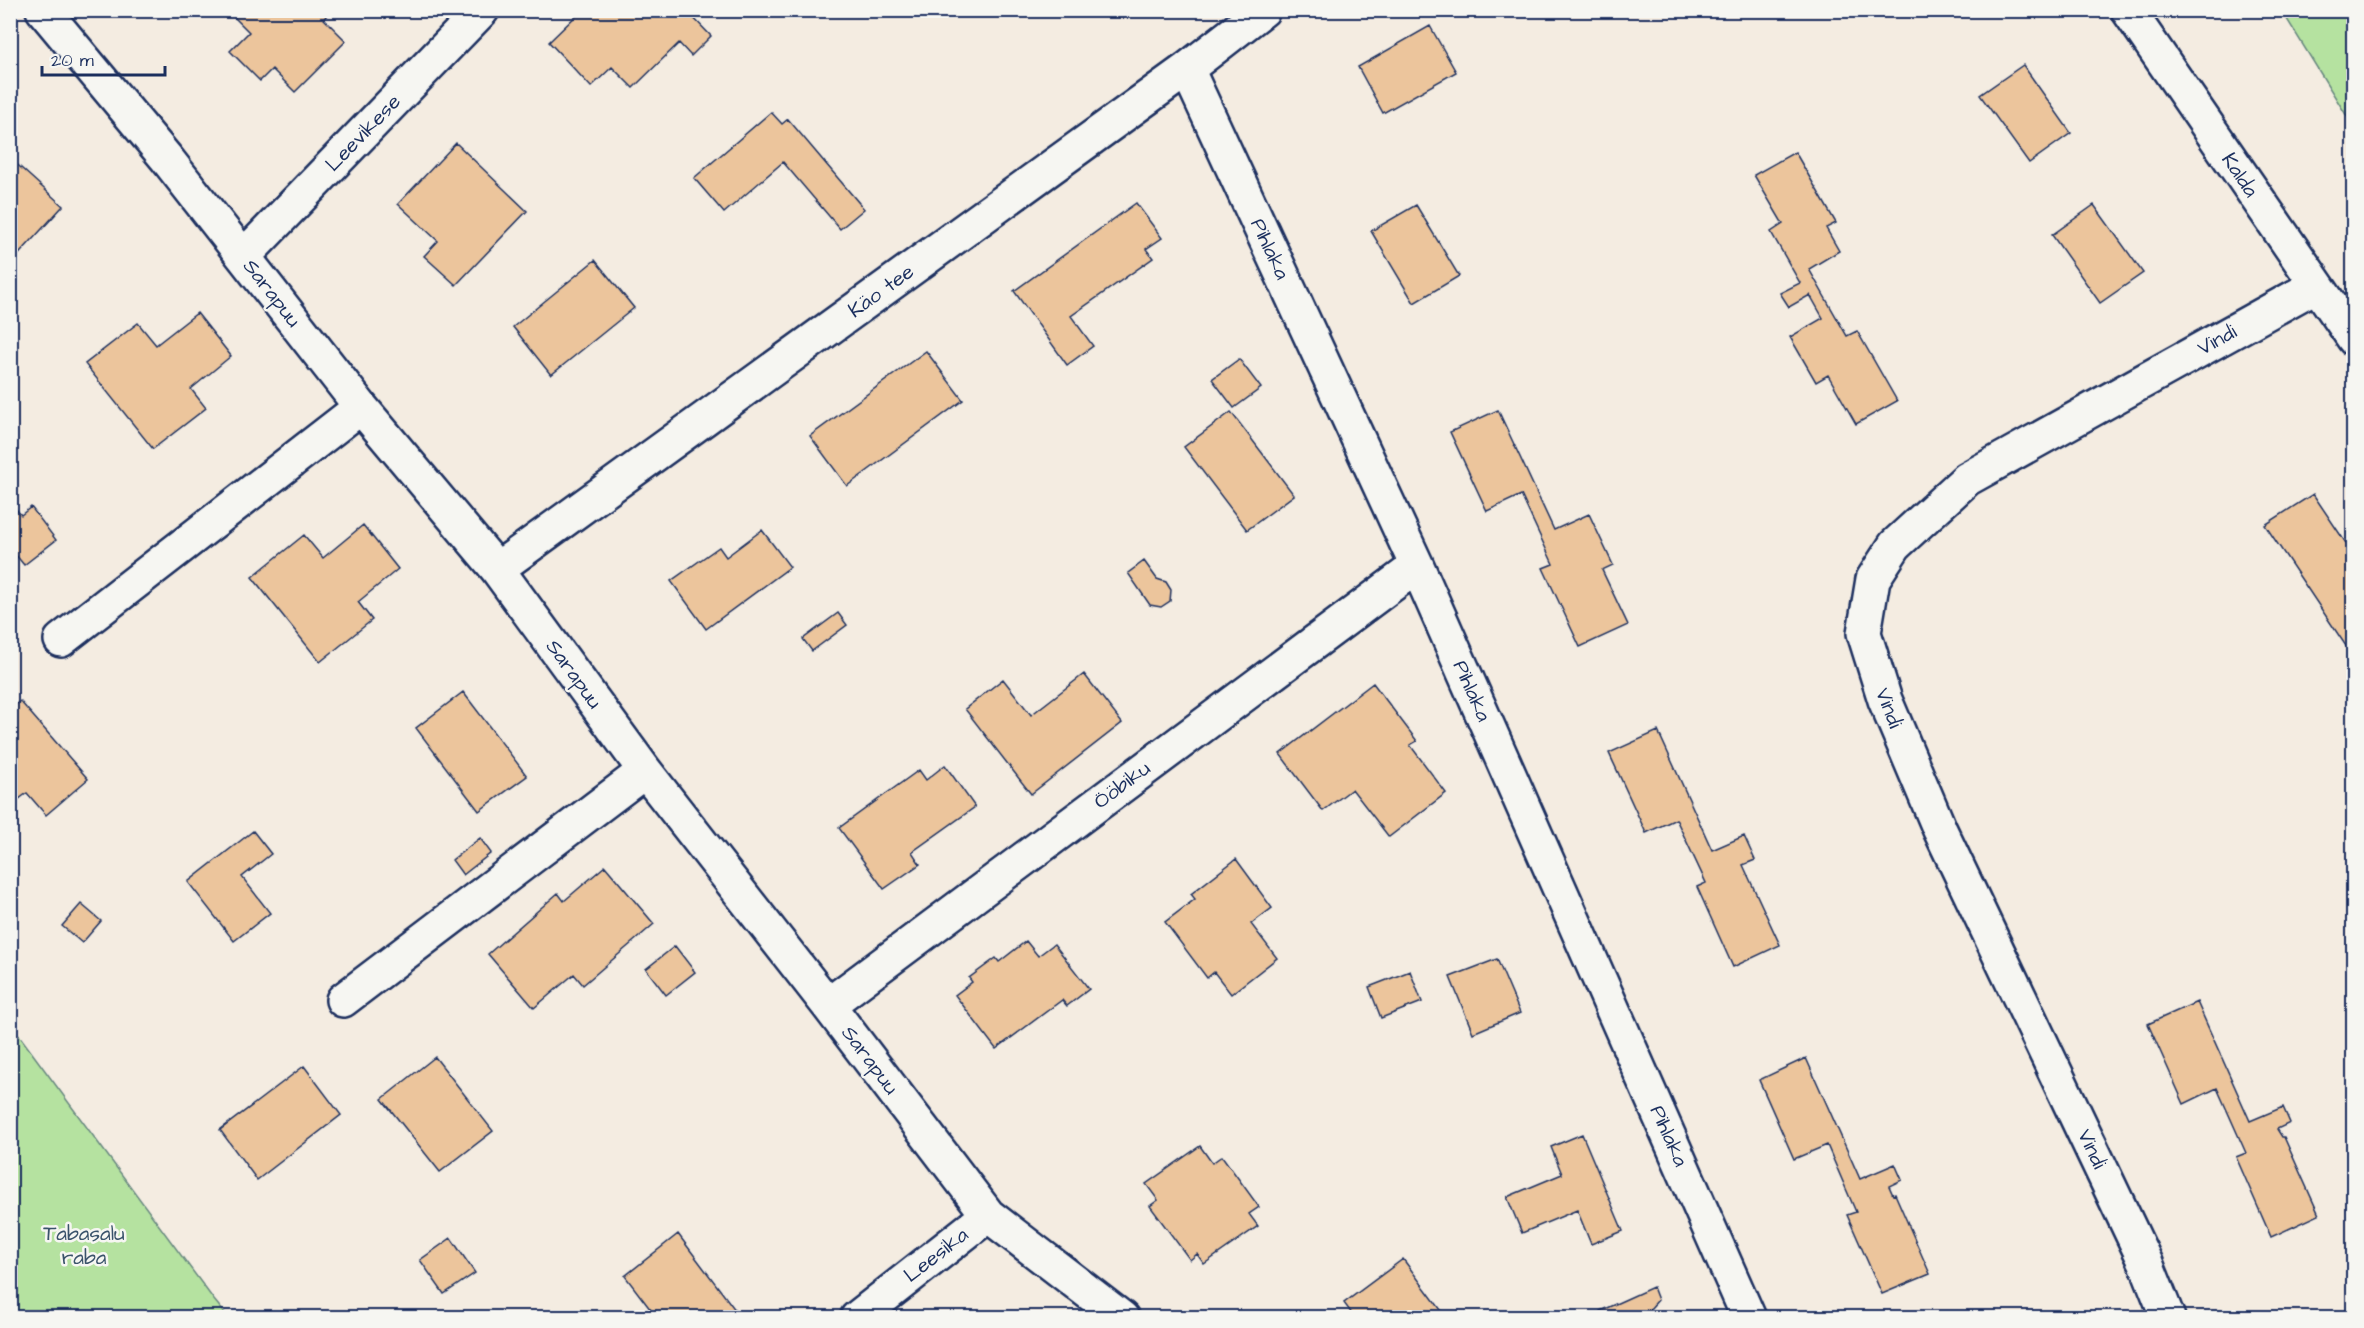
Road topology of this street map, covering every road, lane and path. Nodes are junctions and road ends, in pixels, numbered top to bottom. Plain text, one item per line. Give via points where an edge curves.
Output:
1 (43, 10) edge
2 (482, 10) edge
3 (1263, 10) edge
4 (2128, 10) edge
5 (1187, 69) junction
6 (244, 256) junction
7 (2315, 286) junction
8 (2354, 339) edge
9 (361, 407) junction
10 (1417, 566) junction
11 (497, 569) junction
12 (61, 640) dead end
13 (645, 771) junction
14 (342, 1000) dead end
15 (828, 1005) junction
16 (988, 1215) junction
17 (857, 1317) edge
18 (1122, 1317) edge
19 (1749, 1317) edge
20 (2168, 1317) edge

1 - 6 street, Sarapuu
2 - 6 street, Leevikese
3 - 5 street, Käo tee
4 - 7 street, Kalda
5 - 10 street, Pihlaka
5 - 11 street, Käo tee
6 - 9 street, Sarapuu
7 - 8 street, Kalda
7 - 20 street, Vindi via 1967,479 1895,544 1873,579 1864,633 1885,700 1940,830
9 - 11 street, Sarapuu
9 - 12 street
10 - 15 street, Ööbiku
10 - 19 street, Pihlaka
11 - 13 street, Sarapuu
13 - 14 street
13 - 15 street, Sarapuu
15 - 16 street, Sarapuu
16 - 17 street, Leesika
16 - 18 street, Sarapuu

